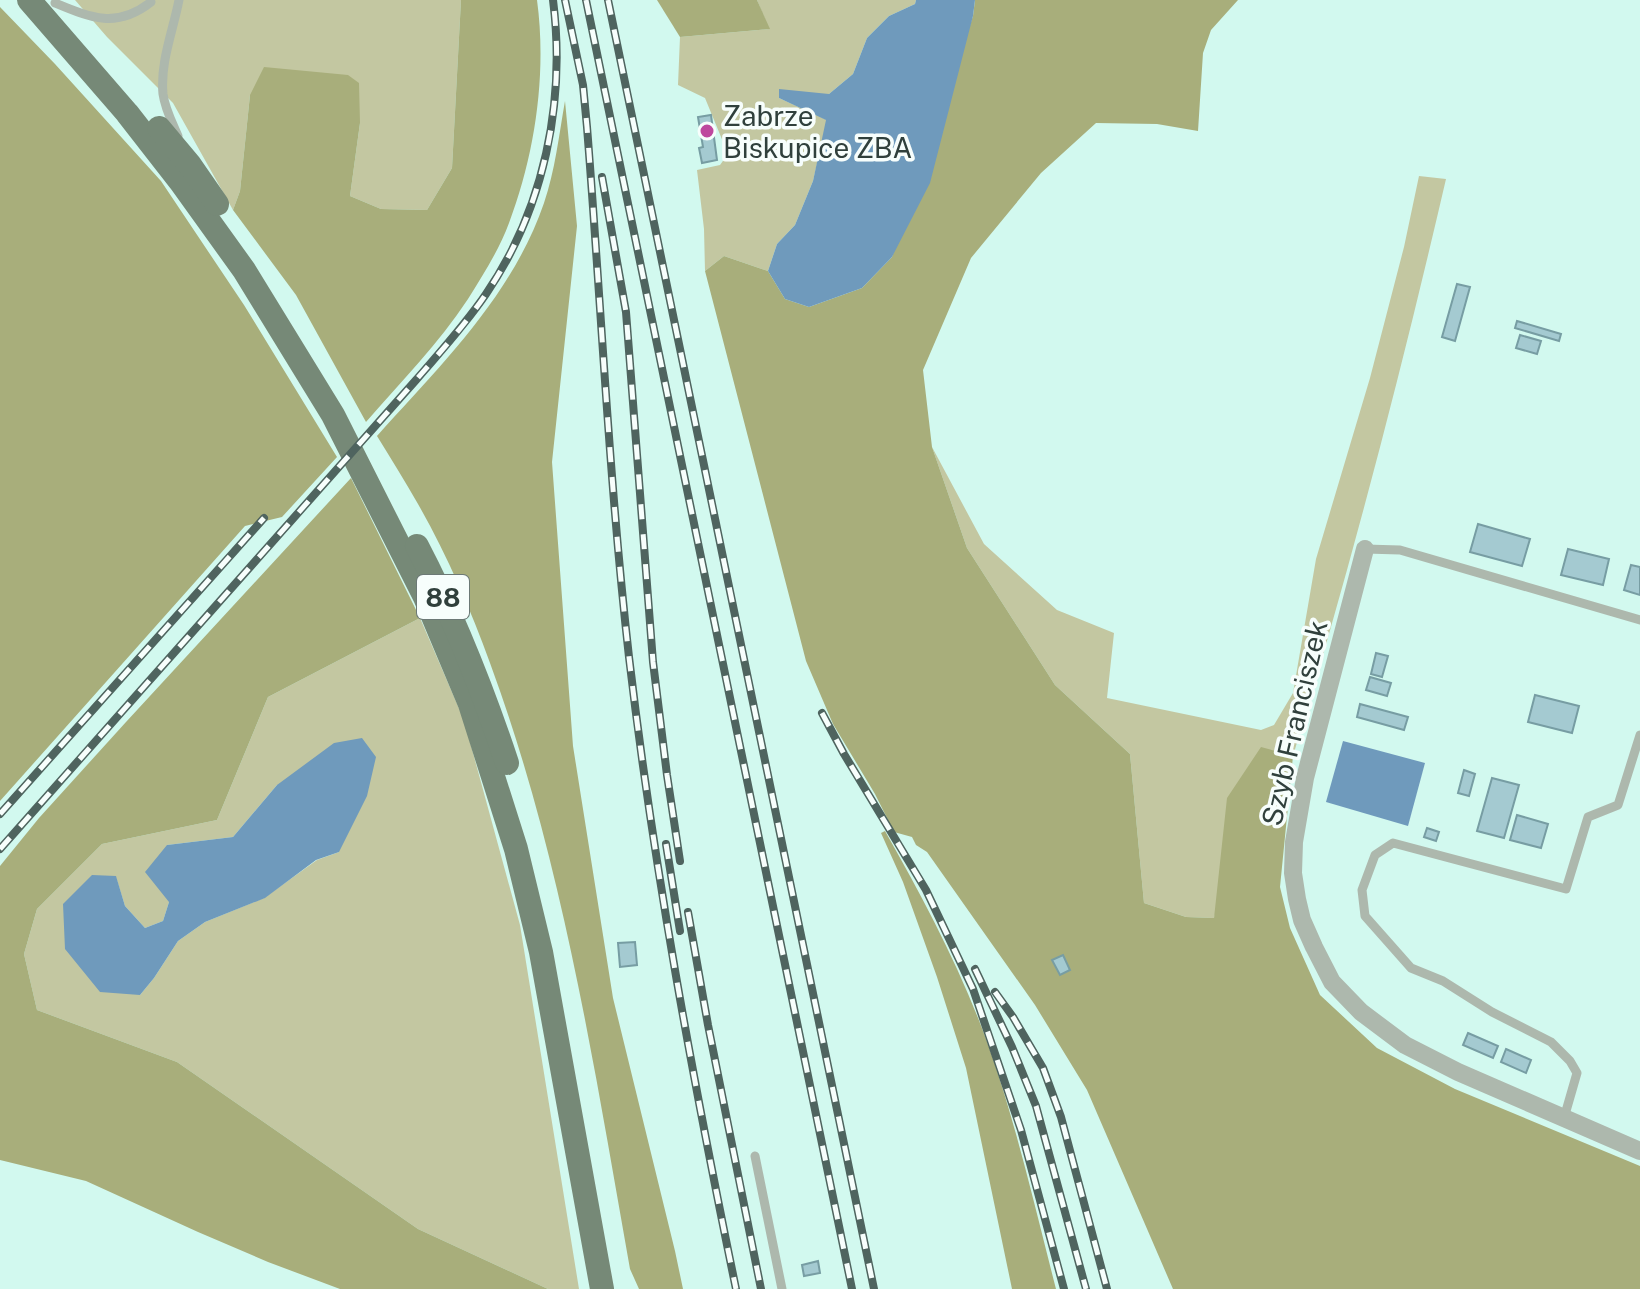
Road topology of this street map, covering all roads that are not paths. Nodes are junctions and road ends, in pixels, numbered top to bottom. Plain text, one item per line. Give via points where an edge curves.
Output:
1 (29, 0) edge
2 (53, 2) edge
3 (151, 2) dead end
4 (178, 4) edge
5 (190, 165) junction
6 (1365, 549) joint
7 (1640, 620) edge
8 (1640, 735) edge
9 (1564, 1118) junction
10 (1640, 1151) edge
11 (755, 1156) dead end
12 (602, 1289) edge
13 (618, 1289) edge
14 (782, 1289) edge

1 - 12 main road, 88 via 127,113 244,270 333,415 425,597 470,704 516,849 541,952
2 - 3 lane via 106,20 134,14
2 - 5 main road, 88
4 - 5 lane via 164,62 163,96
5 - 13 main road, 88 via 261,267 345,404 440,589 486,699 531,845 555,947
6 - 7 lane via 1400,550
6 - 9 street, Szyb Franciszek via 1298,812 1293,873 1302,920 1332,982 1361,1012 1405,1045
8 - 9 lane via 1618,805 1588,817 1566,889 1393,843 1375,855 1362,890 1365,916 1411,968 1551,1042 1570,1061 1577,1073
9 - 10 street, Szyb Franciszek
11 - 14 lane

